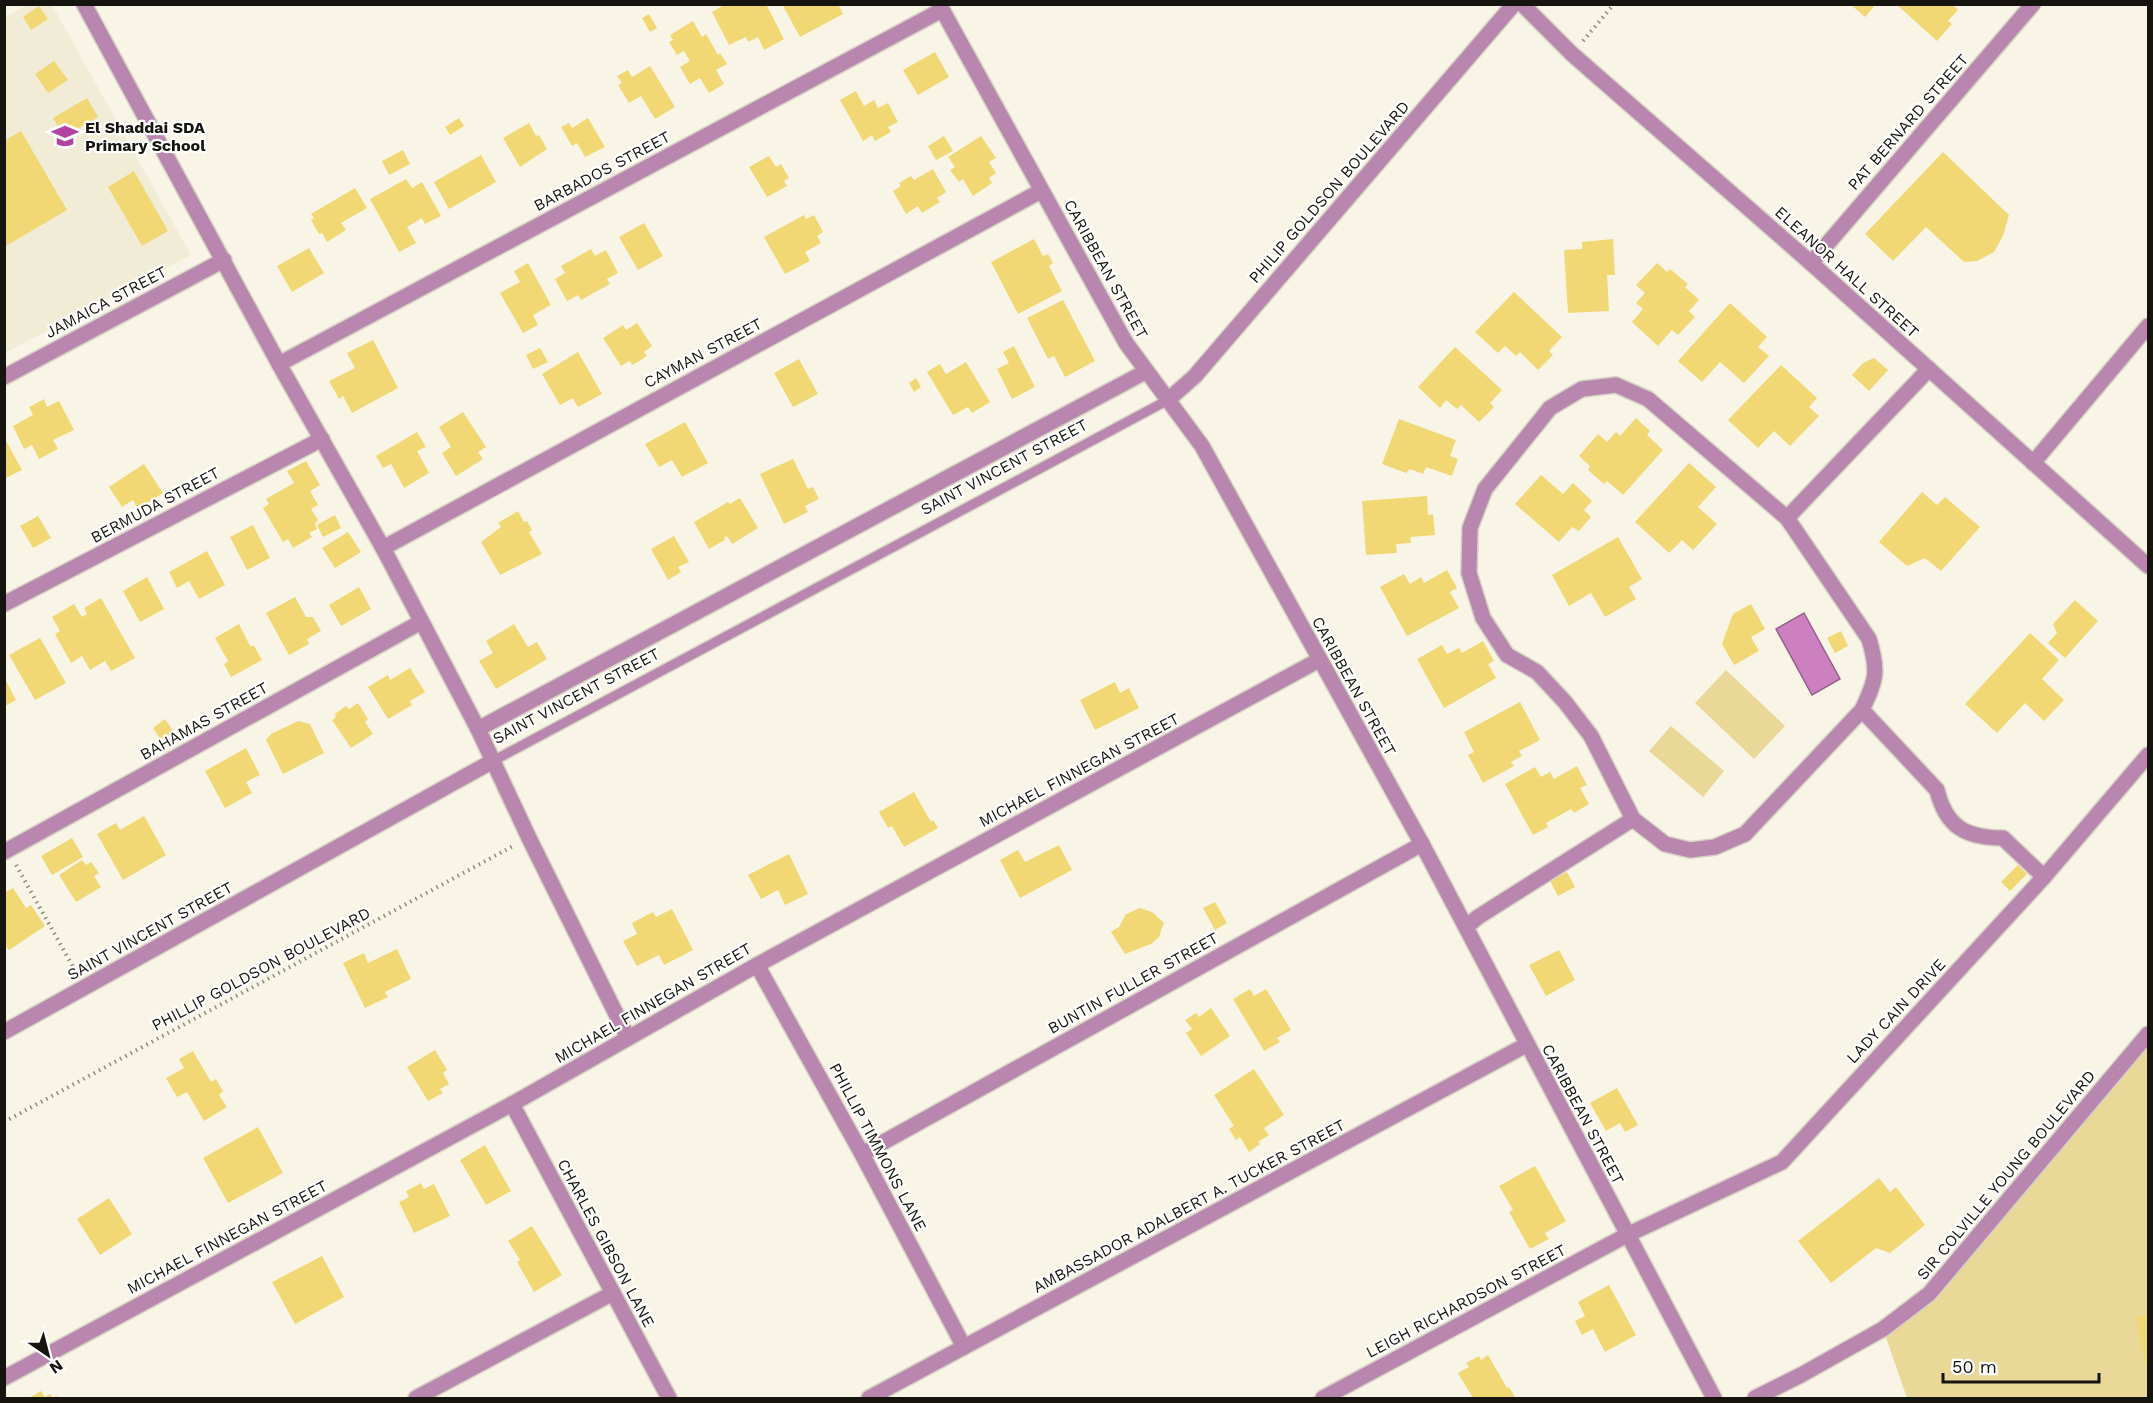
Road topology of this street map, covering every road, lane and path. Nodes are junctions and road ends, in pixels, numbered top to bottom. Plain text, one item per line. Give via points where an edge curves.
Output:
1 (84, 4) edge
2 (1514, 4) edge
3 (1522, 4) edge
4 (1614, 4) edge
5 (2032, 4) edge
6 (941, 7) edge
7 (1572, 54) junction
8 (1041, 191) junction
9 (224, 260) junction
10 (1811, 264) junction
11 (2148, 326) edge
12 (279, 364) junction
13 (1929, 369) junction
14 (1145, 372) junction
15 (4, 377) edge
16 (1168, 400) junction
17 (322, 439) junction
18 (2033, 463) junction
19 (1787, 518) junction
20 (383, 548) junction
21 (2148, 566) edge
22 (4, 604) edge
23 (422, 622) junction
24 (1319, 660) junction
25 (1862, 710) junction
26 (478, 729) junction
27 (2148, 755) edge
28 (493, 761) junction
29 (1633, 819) junction
30 (529, 838) junction
31 (1422, 844) junction
32 (6, 851) edge
33 (2044, 877) junction
34 (1466, 927) junction
35 (757, 965) junction
36 (84, 988) junction
37 (4, 1032) edge
38 (2148, 1034) edge
39 (628, 1038) junction
40 (1526, 1045) junction
41 (512, 1104) junction
42 (4, 1122) edge
43 (862, 1154) junction
44 (1627, 1235) junction
45 (613, 1293) junction
46 (964, 1347) junction
47 (4, 1378) edge
48 (416, 1398) edge
49 (669, 1398) edge
50 (869, 1398) edge
51 (1323, 1398) edge
52 (1714, 1398) edge
53 (1755, 1398) edge

1 - 9 street
2 - 16 street, PHILIP GOLDSON BOULEVARD via 1195,376
3 - 7 street, ELEANOR HALL STREET
4 - 7 path
5 - 10 street, PAT BERNARD STREET
6 - 8 street, CARIBBEAN STREET
6 - 12 street, BARBADOS STREET
7 - 10 street, ELEANOR HALL STREET
8 - 14 street, CARIBBEAN STREET
8 - 20 street, CAYMAN STREET
9 - 12 street
9 - 15 street, JAMAICA STREET
10 - 13 street, ELEANOR HALL STREET
11 - 18 street
12 - 17 street
13 - 18 street, ELEANOR HALL STREET
13 - 19 street
14 - 16 street, CARIBBEAN STREET
14 - 26 street, SAINT VINCENT STREET
16 - 24 street, CARIBBEAN STREET via 1202,446
16 - 28 lane, SAINT VINCENT STREET
17 - 20 street
17 - 22 street, BERMUDA STREET
18 - 21 street, ELEANOR HALL STREET
19 - 25 street via 1869,639 1876,662 1873,686
19 - 29 street via 1648,399 1616,385 1582,390 1550,408 1485,489 1470,528 1469,573 1483,618 1507,655 1537,672 1591,736
20 - 23 street
23 - 26 street
23 - 32 street, BAHAMAS STREET
24 - 31 street, CARIBBEAN STREET
24 - 35 street, MICHAEL FINNEGAN STREET
25 - 29 street via 1745,834 1715,847 1690,850 1665,844
25 - 33 street via 1936,790 1941,807 1959,830 1981,838 2002,838
26 - 28 street
27 - 33 street, LADY CAIN DRIVE
28 - 30 street
28 - 36 street, SAINT VINCENT STREET
29 - 34 street
30 - 39 street
30 - 42 path, PHILLIP GOLDSON BOULEVARD
31 - 34 street, CARIBBEAN STREET
31 - 43 street, BUNTIN FULLER STREET
32 - 36 path
33 - 44 street, LADY CAIN DRIVE via 1782,1162
34 - 40 street, CARIBBEAN STREET
35 - 39 street, MICHAEL FINNEGAN STREET
35 - 43 street, PHILLIP TIMMONS LANE
36 - 37 street, SAINT VINCENT STREET
38 - 53 street, SIR COLVILLE YOUNG BOULEVARD via 1929,1294 1883,1329
39 - 41 street, MICHAEL FINNEGAN STREET
40 - 44 street, CARIBBEAN STREET
40 - 46 street, AMBASSADOR ADALBERT A. TUCKER STREET
41 - 45 street, CHARLES GIBSON LANE
41 - 47 street, MICHAEL FINNEGAN STREET
43 - 46 street, PHILLIP TIMMONS LANE
44 - 51 street, LEIGH RICHARDSON STREET
44 - 52 street, CARIBBEAN STREET
45 - 48 street
45 - 49 street, CHARLES GIBSON LANE
46 - 50 street, AMBASSADOR ADALBERT A. TUCKER STREET

